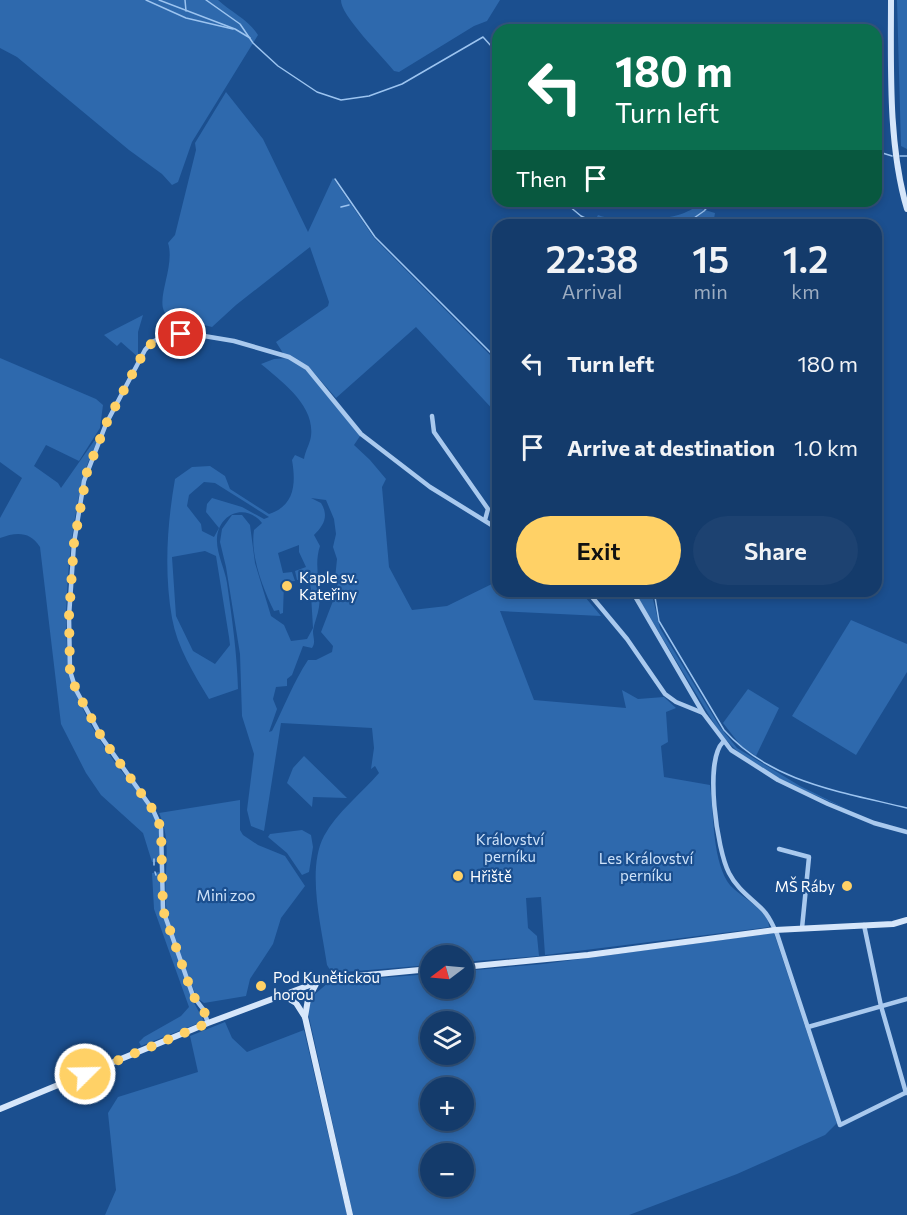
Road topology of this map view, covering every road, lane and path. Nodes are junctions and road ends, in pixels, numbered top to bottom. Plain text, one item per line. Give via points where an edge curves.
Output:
1 (891, 0) edge
2 (907, 209) edge
3 (432, 416) dead end
4 (485, 520) junction
5 (492, 525) edge
6 (592, 597) edge
7 (634, 597) edge
8 (704, 713) junction
9 (723, 742) junction
10 (907, 832) edge
11 (779, 849) dead end
12 (907, 920) edge
13 (864, 925) junction
14 (802, 928) junction
15 (775, 930) junction
16 (474, 966) edge
17 (420, 970) edge
18 (317, 983) junction
19 (283, 996) junction
20 (907, 999) edge
21 (881, 1006) junction
22 (304, 1017) junction
23 (208, 1023) junction
24 (808, 1027) junction
25 (907, 1092) edge
26 (0, 1109) edge
27 (350, 1215) edge

1 - 2 street via 896,156
3 - 4 street via 434,432 488,509
4 - 5 street
4 - 23 street via 430,487 361,434 307,368 289,357 198,335 165,336 145,350 106,424 84,481 74,543 70,671 102,738 153,810 161,828 163,910 193,996
6 - 8 street via 665,694
7 - 8 street
8 - 9 street
9 - 10 street via 778,780 852,815
9 - 15 street via 717,751 713,782 722,853 736,884 765,912
11 - 14 street via 809,857
12 - 13 street
13 - 14 street
13 - 21 street
14 - 15 street
15 - 16 street
15 - 24 street
17 - 18 street via 331,978
18 - 19 street
18 - 22 street
19 - 22 street via 296,1003
19 - 23 street
20 - 21 street
21 - 24 street
21 - 25 street
22 - 27 street
23 - 26 street
24 - 25 street via 840,1125

